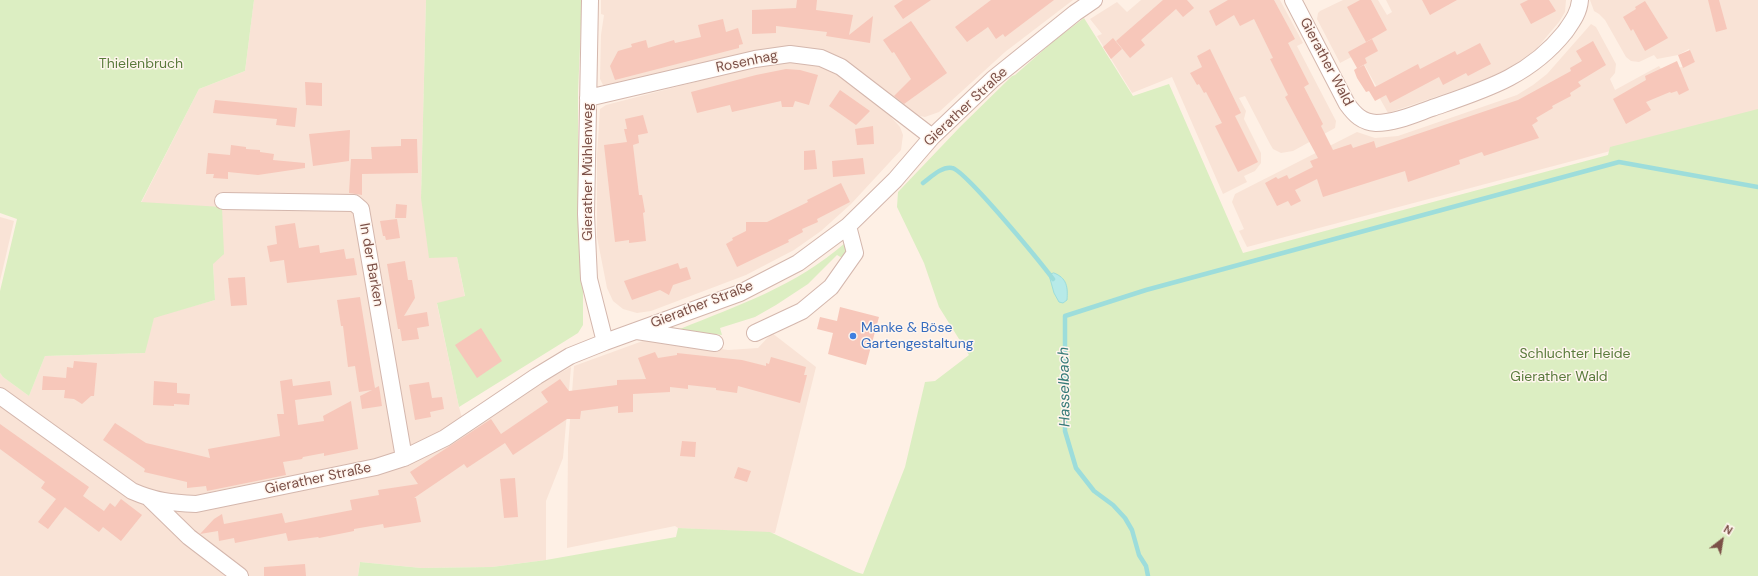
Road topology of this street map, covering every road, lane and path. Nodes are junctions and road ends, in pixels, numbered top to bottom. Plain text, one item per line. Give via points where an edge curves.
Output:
1 (590, 0) edge
2 (1094, 0) edge
3 (1293, 0) edge
4 (1580, 0) edge
5 (588, 98) junction
6 (932, 137) junction
7 (224, 201) dead end
8 (848, 226) junction
9 (635, 330) junction
10 (755, 333) dead end
11 (605, 342) junction
12 (715, 343) dead end
13 (0, 396) edge
14 (404, 458) junction
15 (150, 499) junction
16 (240, 576) edge

1 - 5 street, Gierather Mühlenweg
2 - 6 street, Gierather Straße via 993,79
3 - 4 street, Gierather Wald via 1347,104 1358,118 1376,123 1400,119 1509,79 1534,63 1559,39 1580,8
5 - 6 street, Rosenhag via 755,59 790,54 820,58 841,67
5 - 11 street, Gierather Mühlenweg via 586,214 589,279
6 - 8 street, Gierather Straße via 895,180
7 - 14 street, In der Barken via 354,203 361,209
8 - 9 street, Gierather Straße via 798,263 740,293
8 - 10 street via 855,253 831,287 802,311
9 - 11 street, Gierather Straße
9 - 12 street, Gierather Straße
11 - 14 street, Gierather Straße via 570,356 445,438
13 - 15 street, Gierather Straße via 132,491
14 - 15 street, Gierather Straße via 376,467 196,504
15 - 16 street via 189,538

